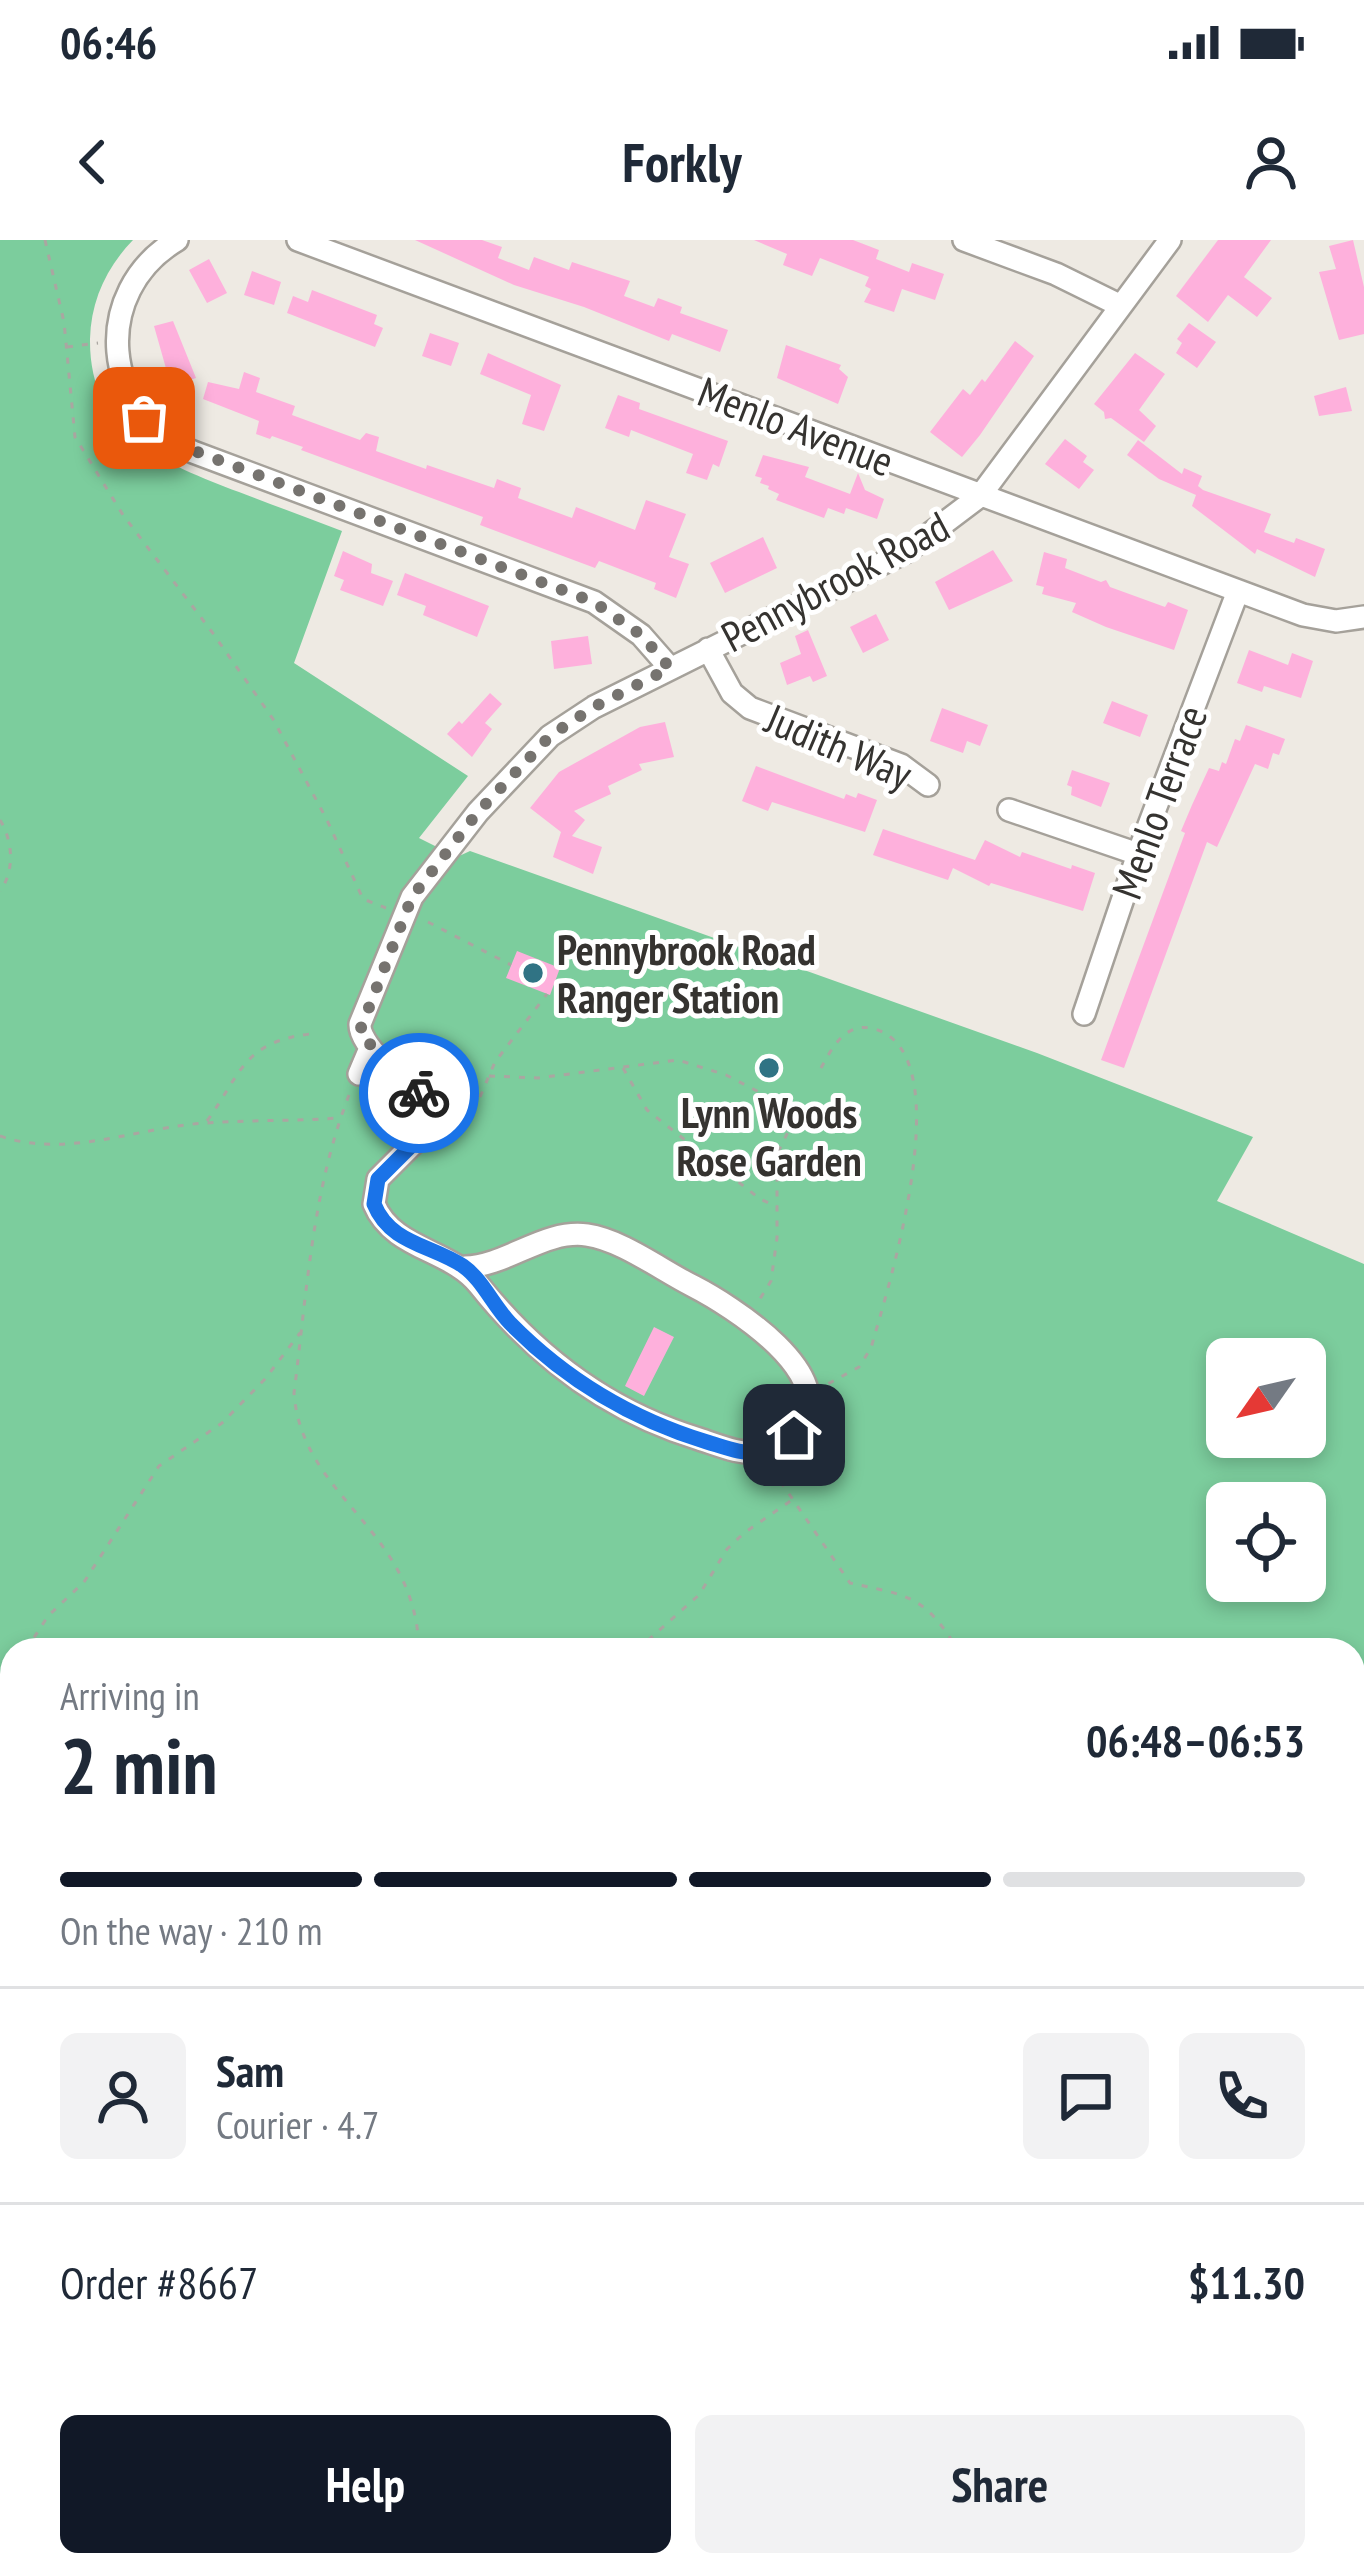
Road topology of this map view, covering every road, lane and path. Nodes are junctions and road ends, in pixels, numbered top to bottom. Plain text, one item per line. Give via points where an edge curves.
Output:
1 (45, 240) edge
2 (177, 240) edge
3 (298, 240) edge
4 (964, 240) edge
5 (1170, 240) edge
6 (1121, 306) junction
7 (118, 340) junction
8 (67, 347) junction
9 (980, 496) junction
10 (1238, 591) junction
11 (1364, 617) edge
12 (708, 649) junction
13 (670, 668) junction
14 (928, 785) dead end
15 (1009, 811) dead end
16 (0, 820) edge
17 (1138, 854) junction
18 (0, 891) edge
19 (405, 913) junction
20 (511, 965) dead end
21 (547, 994) dead end
22 (1084, 1014) dead end
23 (310, 1034) dead end
24 (370, 1048) junction
25 (622, 1066) junction
26 (821, 1067) dead end
27 (358, 1073) joint
28 (490, 1076) junction
29 (765, 1076) dead end
30 (757, 1090) junction
31 (480, 1097) dead end
32 (340, 1118) junction
33 (206, 1123) junction
34 (0, 1136) edge
35 (778, 1208) junction
36 (465, 1267) junction
37 (748, 1319) junction
38 (302, 1331) junction
39 (808, 1393) junction
40 (765, 1451) junction
41 (794, 1499) junction
42 (34, 1638) edge
43 (418, 1638) edge
44 (651, 1638) edge
45 (949, 1638) edge

1 - 8 path
2 - 7 street via 135,279
3 - 9 street, Menlo Avenue
4 - 6 street
5 - 6 street, Pennybrook Road
6 - 9 street, Pennybrook Road
7 - 8 path
7 - 13 street via 127,389 155,430 193,452 594,602
8 - 19 path via 75,437 273,719 363,899
9 - 10 street, Menlo Avenue
9 - 12 street, Pennybrook Road via 908,551
10 - 11 street, Menlo Avenue via 1313,618
10 - 17 street, Menlo Terrace
12 - 13 street, Pennybrook Road
12 - 14 street, Judith Way via 750,708 901,765
13 - 19 street, Pennybrook Road via 580,715 537,748 431,869
15 - 17 street
16 - 18 path via 10,877
17 - 22 street, Menlo Terrace
19 - 20 path
19 - 24 street, Pennybrook Road via 359,1027
21 - 28 path
23 - 33 path via 244,1061
24 - 27 street, Pennybrook Road
24 - 36 street via 438,1106 378,1179 376,1209 413,1244
25 - 28 path
25 - 30 path via 678,1060
25 - 35 path via 647,1110
26 - 39 path via 856,1028 896,1040 910,1062 916,1136 908,1211 871,1348 851,1373
27 - 32 path
28 - 31 path
29 - 30 path
30 - 35 path via 798,1112 777,1154
32 - 33 path
32 - 38 path via 319,1193
33 - 34 path via 63,1143
35 - 37 path via 771,1281
36 - 37 street via 586,1235
36 - 40 street via 535,1346 630,1414 733,1449
37 - 39 street via 776,1344
38 - 42 path via 221,1424 159,1466 84,1582
38 - 43 path via 298,1424 317,1462 404,1575
39 - 40 street via 805,1422
40 - 41 path
41 - 44 path via 727,1549 699,1595
41 - 45 path via 850,1583 908,1595

